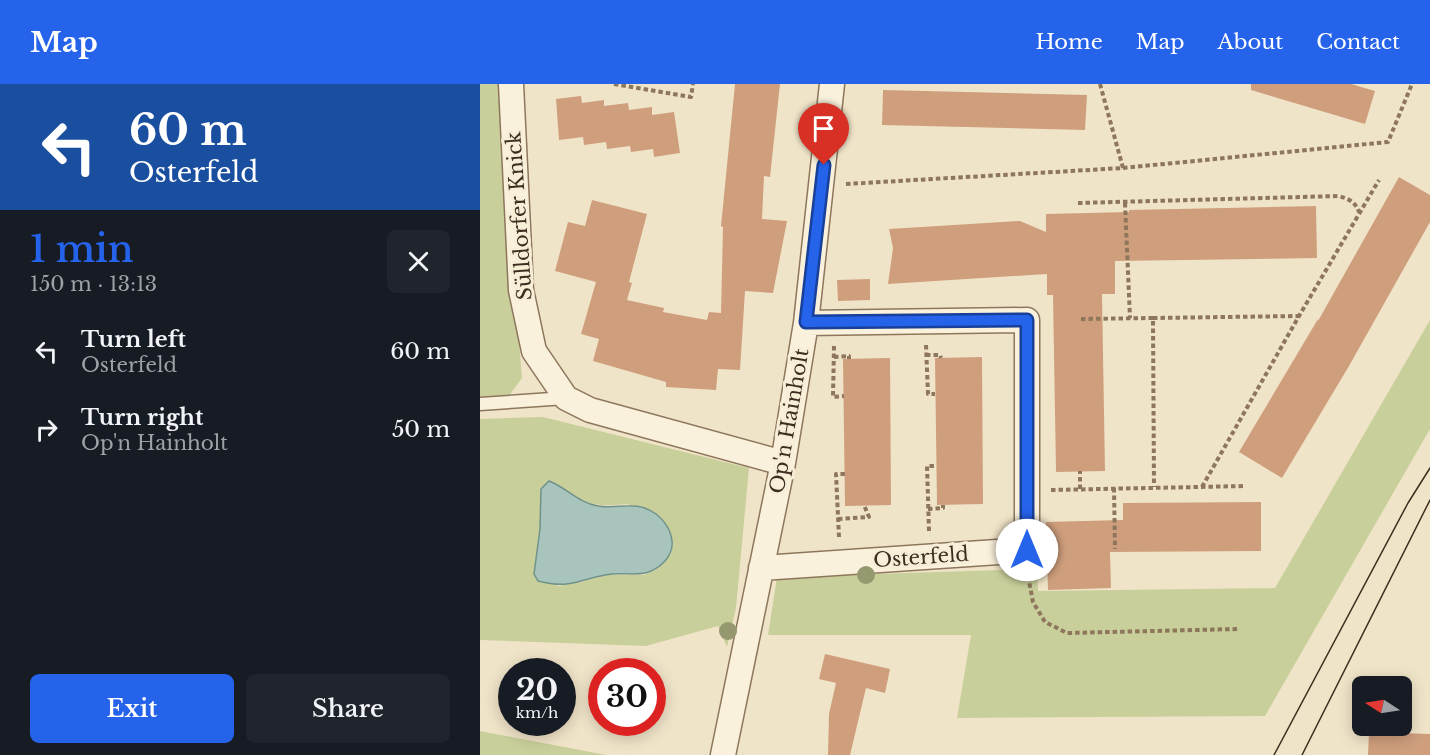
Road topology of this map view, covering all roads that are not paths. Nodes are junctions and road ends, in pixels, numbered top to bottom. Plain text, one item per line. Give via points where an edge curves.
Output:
1 (511, 84) edge
2 (832, 84) edge
3 (806, 322) junction
4 (566, 398) junction
5 (480, 404) edge
6 (783, 463) junction
7 (761, 568) junction
8 (723, 755) edge

1 - 4 street, Sülldorfer Knick via 521,290 534,351
2 - 3 street, Op'n Hainholt
3 - 6 street, Op'n Hainholt
3 - 7 street, Osterfeld via 1027,320 1027,550
4 - 5 lane
4 - 6 street via 590,410
6 - 7 street, Op'n Hainholt
7 - 8 street, Op'n Hainholt

